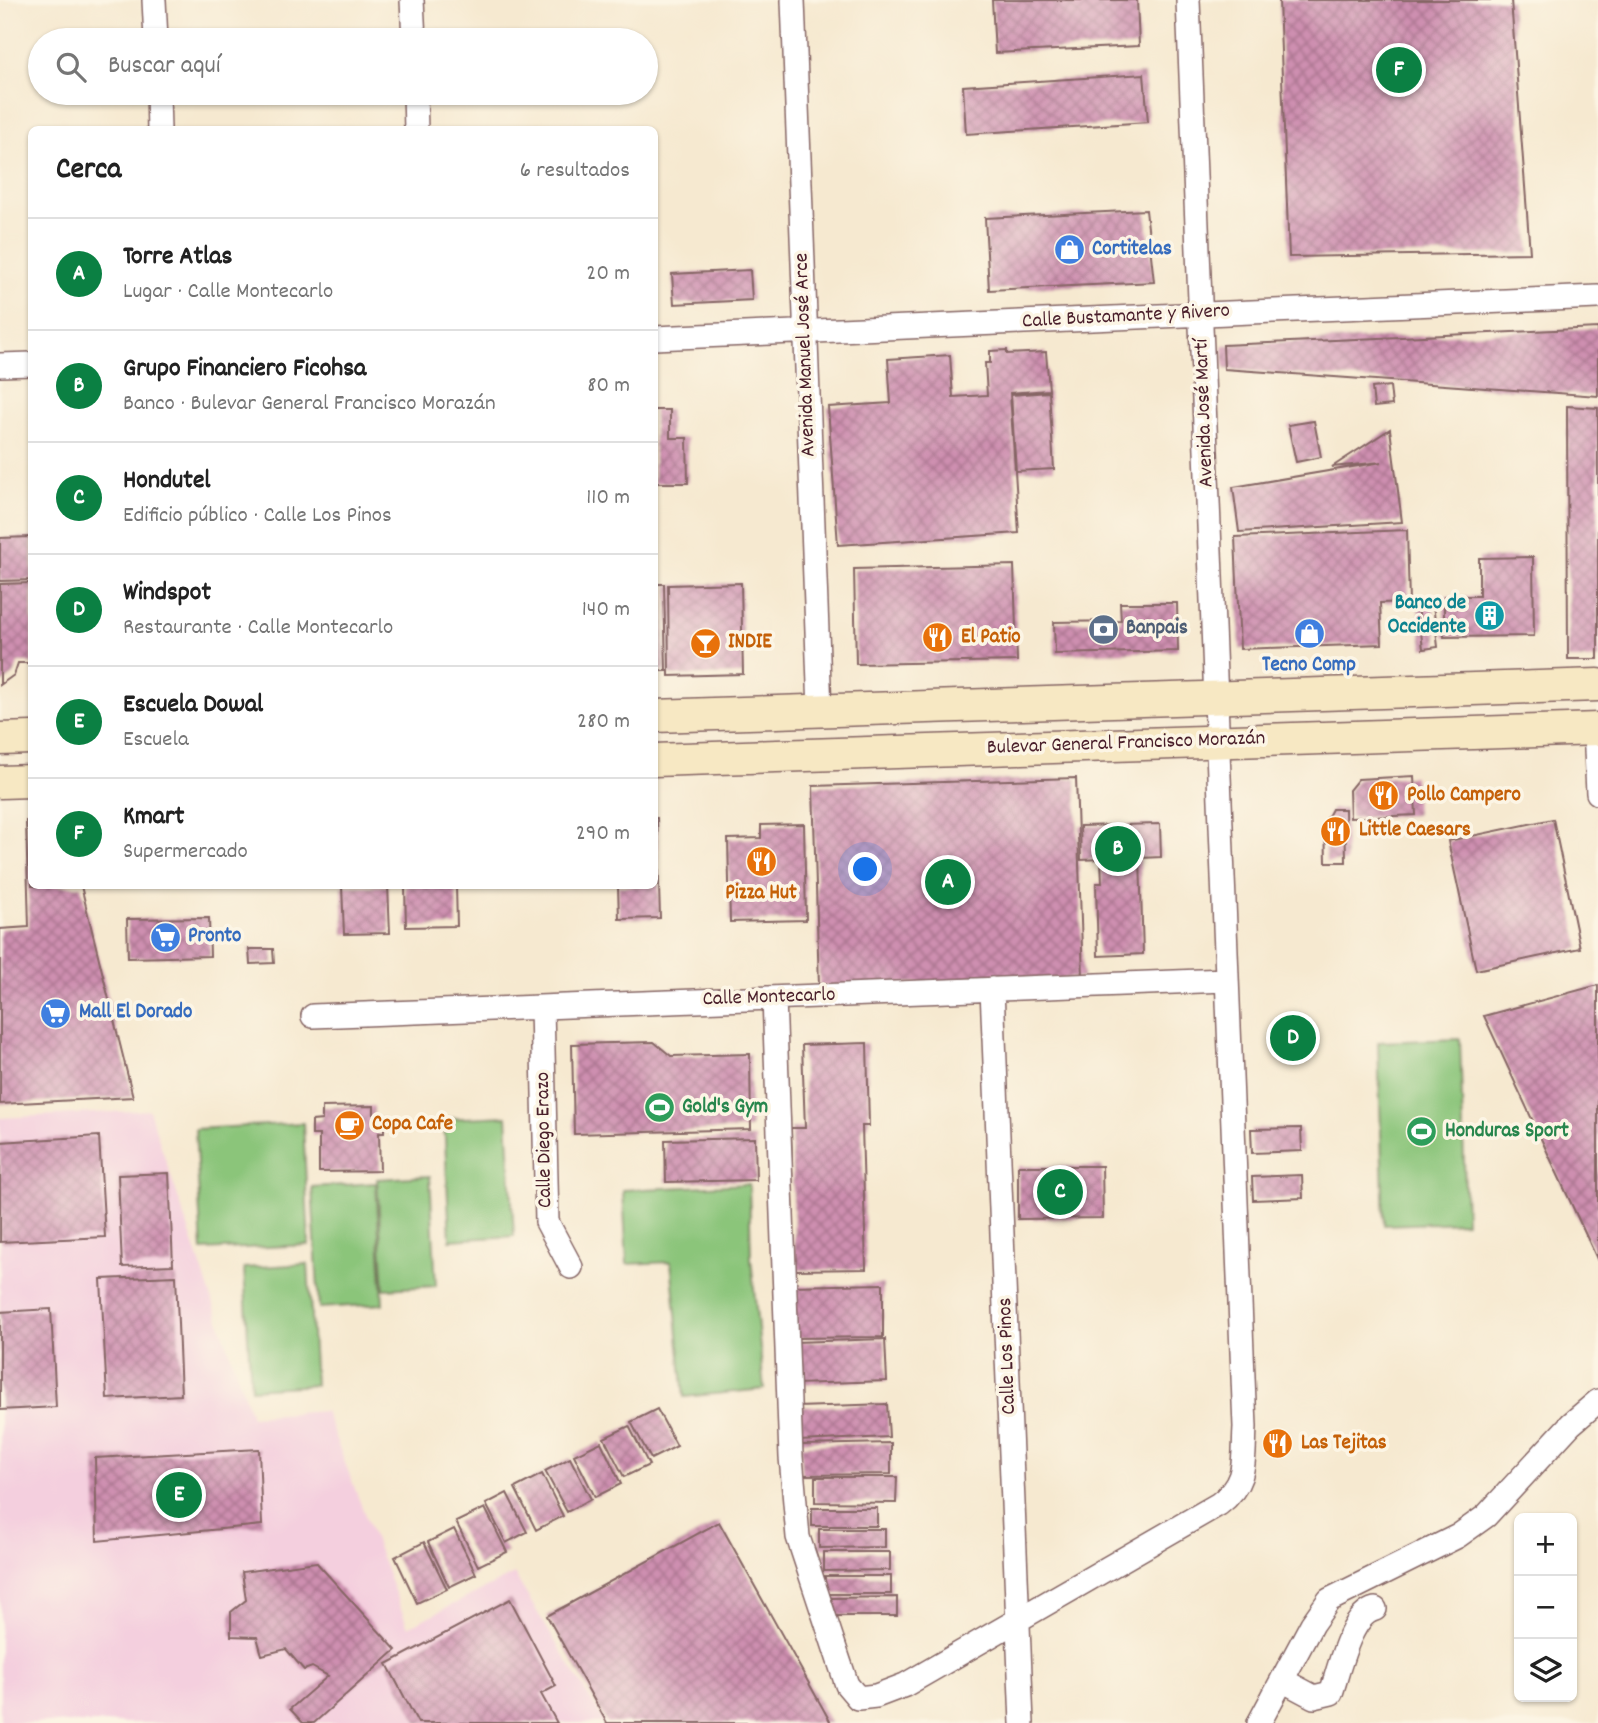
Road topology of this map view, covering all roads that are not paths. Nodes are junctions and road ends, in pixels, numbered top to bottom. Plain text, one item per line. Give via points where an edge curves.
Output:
1 (154, 0) edge
2 (412, 0) edge
3 (793, 0) edge
4 (1188, 0) edge
5 (155, 28) edge
6 (413, 28) edge
7 (158, 105) edge
8 (415, 105) edge
9 (159, 126) edge
10 (416, 126) edge
11 (1598, 296) edge
12 (1201, 315) junction
13 (806, 331) junction
14 (658, 338) edge
15 (28, 364) edge
16 (0, 365) edge
17 (1598, 685) edge
18 (1217, 696) junction
19 (820, 710) junction
20 (658, 716) edge
21 (1597, 729) edge
22 (28, 738) edge
23 (0, 739) edge
24 (1218, 741) junction
25 (658, 760) edge
26 (28, 780) edge
27 (0, 782) edge
28 (1598, 793) edge
29 (1226, 980) junction
30 (992, 989) junction
31 (774, 998) junction
32 (542, 1007) junction
33 (313, 1016) dead end
34 (571, 1267) dead end
35 (1598, 1401) edge
36 (1375, 1609) dead end
37 (1019, 1620) junction
38 (1282, 1680) junction
39 (1022, 1723) edge
40 (1259, 1723) edge

1 - 5 street
2 - 6 street
3 - 13 street, Avenida Manuel José Arce
4 - 12 street, Avenida José Martí
7 - 9 street
8 - 10 street
11 - 12 street, Calle Bustamante y Rivero
12 - 13 street, Calle Bustamante y Rivero
12 - 18 street, Avenida José Martí
13 - 14 street, Calle Bustamante y Rivero
13 - 19 street, Avenida Manuel José Arce
15 - 16 street
17 - 18 main road
18 - 19 main road
18 - 24 street, Avenida José Martí
19 - 20 main road
21 - 24 main road, Bulevar General Francisco Morazán
21 - 28 street
22 - 23 main road
24 - 25 main road, Bulevar General Francisco Morazán
24 - 29 street, Avenida José Martí
26 - 27 main road
29 - 30 street, Calle Montecarlo
29 - 37 street, Avenida José Martí via 1245,1427 1242,1475 1235,1492 1219,1504
30 - 31 street, Calle Montecarlo
30 - 37 street, Calle Los Pinos
31 - 32 street, Calle Montecarlo
31 - 37 street, Avenida José Martí via 798,1537 847,1685 858,1698 876,1696 905,1685
32 - 33 street, Calle Montecarlo
32 - 34 street, Calle Diego Erazo via 547,1222
35 - 38 street via 1486,1516 1458,1536 1329,1600
36 - 38 street via 1356,1622 1331,1693 1314,1697
37 - 39 street, Calle Los Pinos
38 - 40 street

